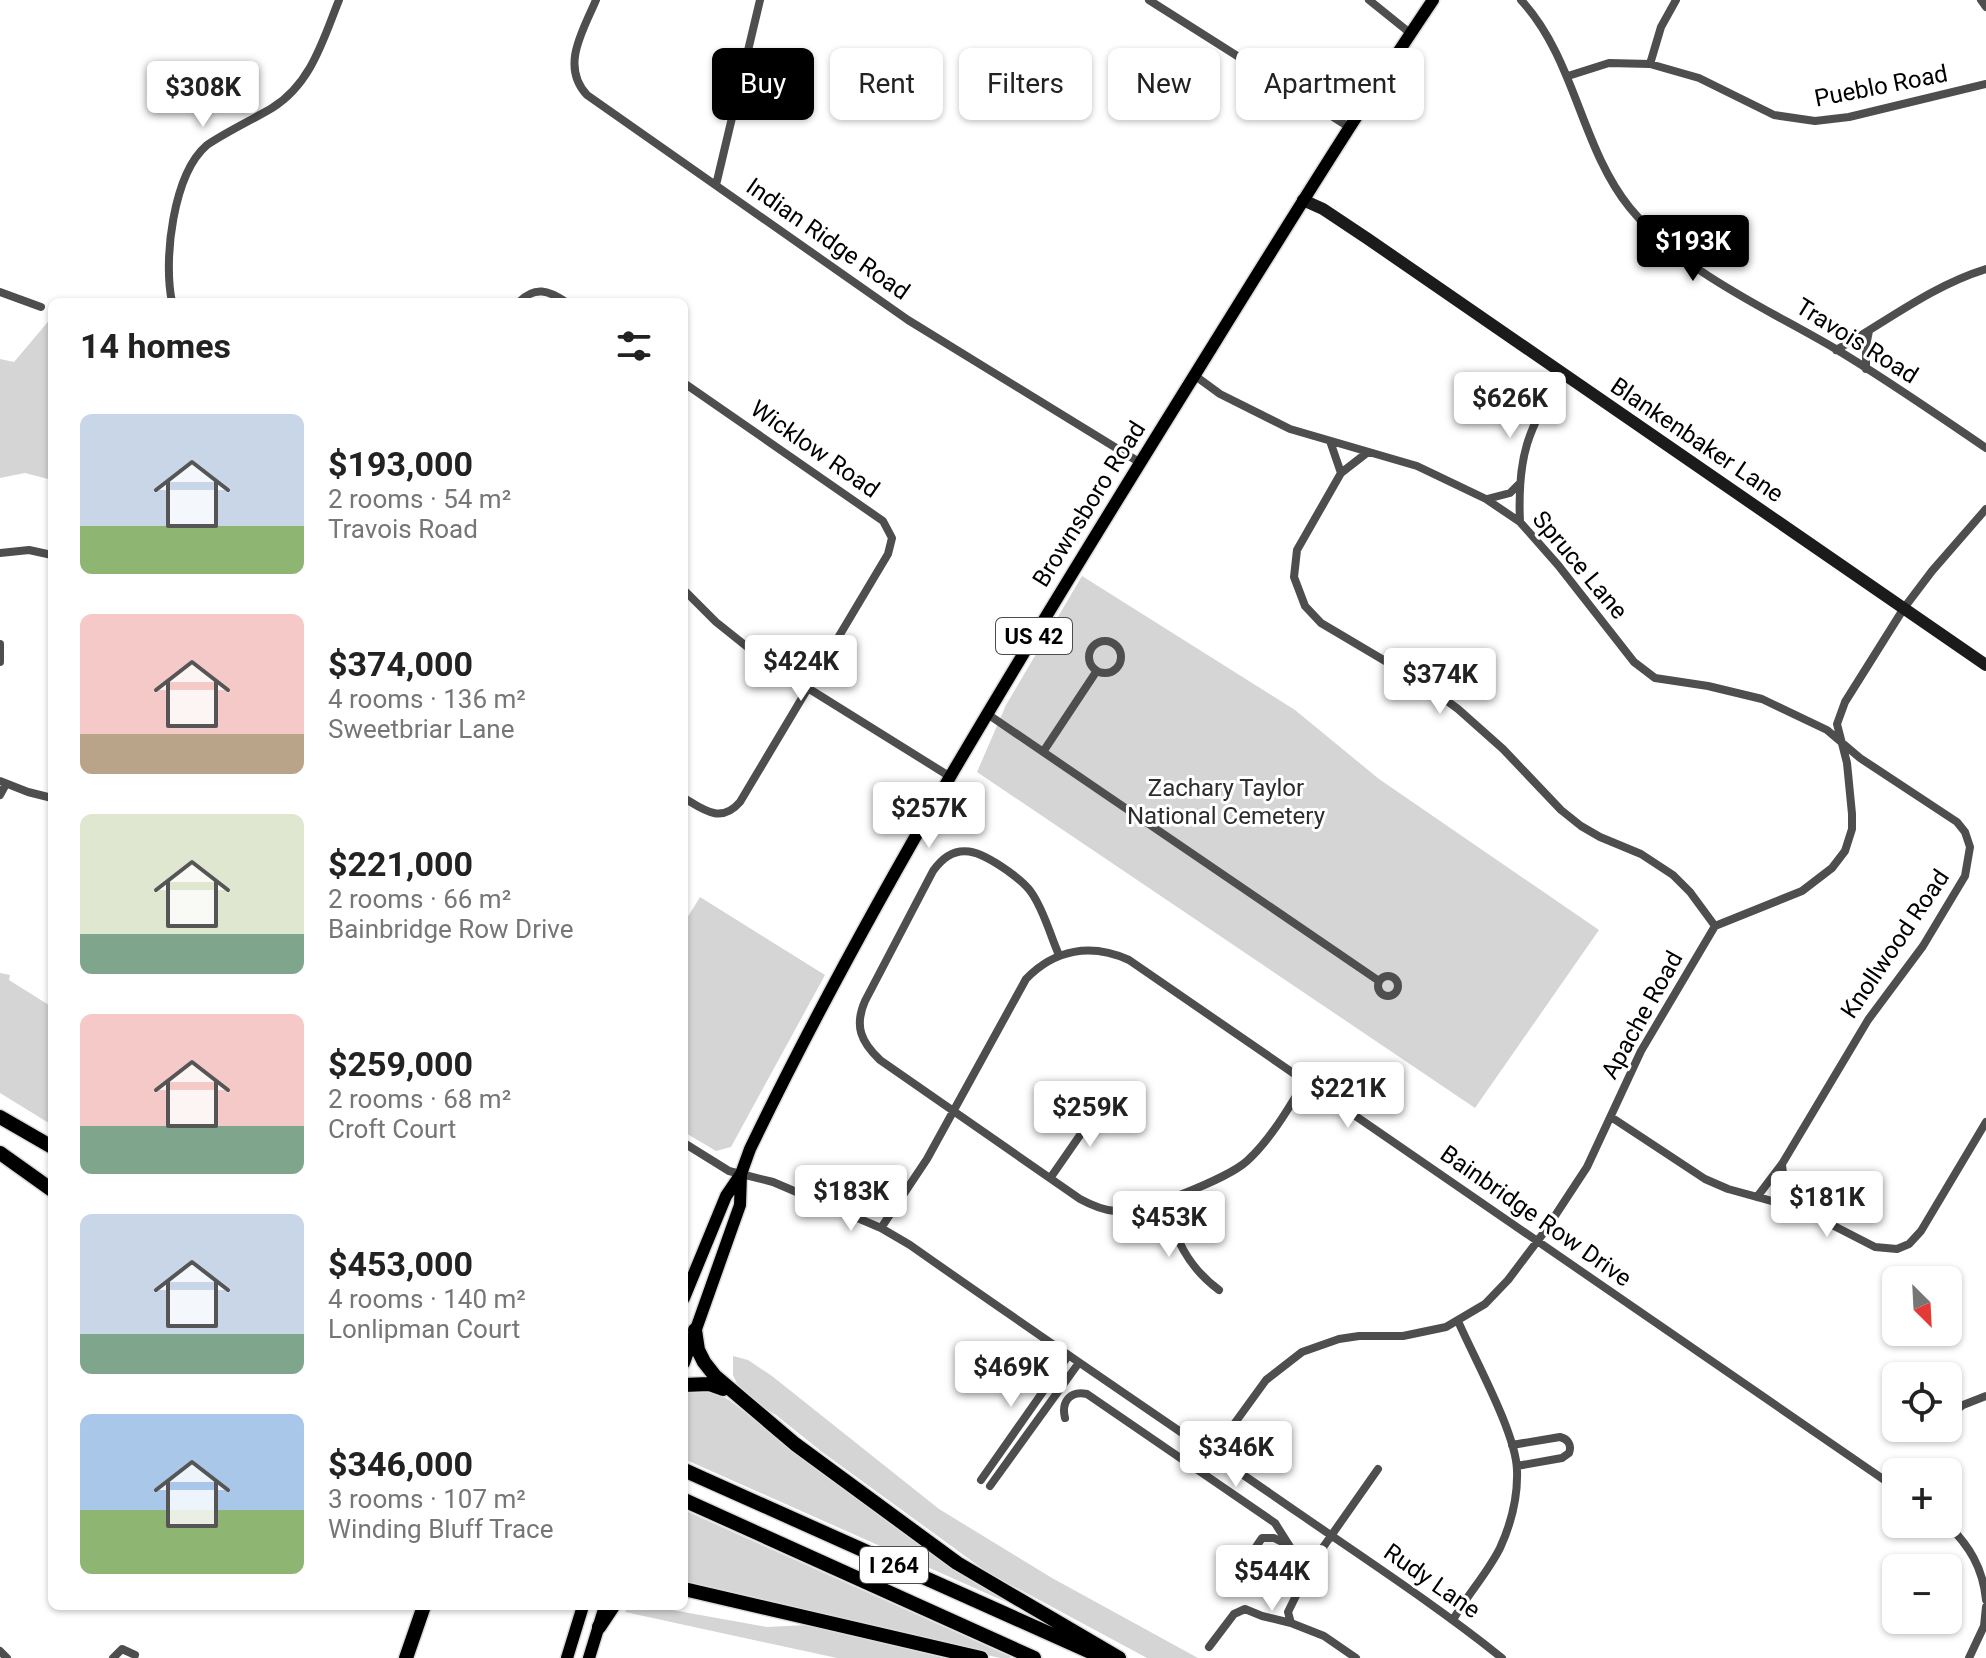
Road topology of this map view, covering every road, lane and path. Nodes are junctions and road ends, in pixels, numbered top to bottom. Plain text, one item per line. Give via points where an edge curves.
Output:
1 (339, 0) edge
2 (596, 0) edge
3 (760, 0) edge
4 (1149, 0) edge
5 (1369, 0) edge
6 (1433, 0) edge
7 (1521, 0) edge
8 (1676, 0) edge
9 (1981, 0) edge
10 (1986, 7) edge
11 (1410, 33) junction
12 (1650, 64) junction
13 (1568, 76) junction
14 (1986, 84) edge
15 (1349, 127) junction
16 (716, 185) junction
17 (1303, 200) junction
18 (1986, 269) edge
19 (0, 292) edge
20 (172, 298) edge
21 (523, 298) edge
22 (560, 298) edge
23 (41, 307) dead end
24 (1869, 331) junction
25 (1836, 350) junction
26 (1866, 369) junction
27 (1562, 374) junction
28 (1194, 375) junction
29 (688, 386) edge
30 (1330, 441) junction
31 (1986, 448) edge
32 (1368, 452) junction
33 (1139, 462) junction
34 (1341, 473) junction
35 (1518, 485) junction
36 (1486, 499) junction
37 (1986, 509) edge
38 (1520, 522) junction
39 (0, 553) edge
40 (48, 554) edge
41 (688, 594) edge
42 (1904, 608) junction
43 (0, 644) edge
44 (0, 662) edge
45 (1986, 665) edge
46 (1096, 672) junction
47 (808, 688) junction
48 (986, 713) junction
49 (1841, 743) junction
50 (1043, 752) junction
51 (949, 776) junction
52 (3, 782) edge
53 (0, 795) edge
54 (48, 796) edge
55 (688, 800) edge
56 (1715, 926) junction
57 (1059, 955) junction
58 (1379, 981) dead end
59 (1305, 1081) junction
60 (1103, 1102) dead end
61 (953, 1111) junction
62 (0, 1117) edge
63 (1611, 1117) junction
64 (1986, 1122) edge
65 (48, 1144) edge
66 (688, 1145) edge
67 (0, 1152) edge
68 (1782, 1164) junction
69 (741, 1174) junction
70 (1051, 1177) junction
71 (48, 1178) edge
72 (48, 1187) edge
73 (1757, 1197) junction
74 (1166, 1199) junction
75 (1787, 1205) junction
76 (881, 1228) junction
77 (1537, 1240) junction
78 (688, 1288) edge
79 (1219, 1290) dead end
80 (1458, 1321) junction
81 (695, 1330) junction
82 (688, 1351) edge
83 (1068, 1356) junction
84 (1078, 1364) junction
85 (688, 1385) edge
86 (731, 1392) junction
87 (1986, 1396) edge
88 (1962, 1406) edge
89 (1065, 1418) dead end
90 (1512, 1445) junction
91 (1213, 1453) junction
92 (1517, 1466) junction
93 (1378, 1469) dead end
94 (688, 1472) edge
95 (1882, 1478) edge
96 (981, 1480) dead end
97 (990, 1486) dead end
98 (688, 1502) edge
99 (1333, 1537) junction
100 (1960, 1538) edge
101 (1289, 1545) junction
102 (1312, 1563) junction
103 (1239, 1572) dead end
104 (688, 1590) edge
105 (1986, 1600) edge
106 (1986, 1607) edge
107 (423, 1610) edge
108 (582, 1610) edge
109 (604, 1610) edge
110 (610, 1610) edge
111 (1453, 1620) junction
112 (1291, 1623) junction
113 (599, 1627) junction
114 (1983, 1639) edge
115 (1209, 1647) dead end
116 (0, 1651) edge
117 (135, 1655) dead end
118 (7, 1658) edge
119 (113, 1658) edge
120 (406, 1658) edge
121 (567, 1658) edge
122 (589, 1658) edge
123 (981, 1658) edge
124 (1034, 1658) edge
125 (1104, 1658) edge
126 (1119, 1658) edge
127 (1356, 1658) edge
128 (1502, 1658) edge
129 (1969, 1658) edge

1 - 20 street via 310,71 297,88 207,145 187,172 169,267
2 - 16 street, Indian Ridge Road via 573,62 580,86
3 - 16 street
4 - 15 street
5 - 11 street
6 - 11 main road, Brownsboro Road / US 42
7 - 13 street, Travois Road via 1544,29
8 - 12 street
9 - 10 street
11 - 15 main road, Brownsboro Road / US 42
12 - 13 street, Pueblo Road via 1609,63
12 - 14 street, Pueblo Road via 1699,78 1774,115 1815,121
13 - 25 street, Travois Road via 1614,184 1647,227 1696,266
15 - 17 main road, Brownsboro Road / US 42
16 - 33 street, Indian Ridge Road via 908,320
17 - 27 street, Blankenbaker Lane
17 - 28 main road, Brownsboro Road / US 42
18 - 24 street via 1916,301
19 - 23 street
21 - 22 street via 538,291
24 - 25 street
24 - 26 street
25 - 26 street, Travois Road
26 - 31 street, Travois Road
27 - 35 street via 1529,433
27 - 42 street, Blankenbaker Lane
28 - 30 street, Spruce Lane via 1258,414
28 - 33 main road, Brownsboro Road / US 42
29 - 47 street, Wicklow Road via 883,521 891,532 888,554
30 - 32 street, Spruce Lane
30 - 34 street
32 - 34 street
32 - 36 street, Spruce Lane via 1417,466
33 - 48 main road, Brownsboro Road / US 42
34 - 56 street via 1294,563 1295,585 1309,612 1458,709 1581,826 1660,864
35 - 36 street via 1510,493
35 - 38 street
36 - 38 street, Spruce Lane
37 - 42 street
38 - 49 street, Spruce Lane via 1649,675 1762,699 1827,730
39 - 40 street
41 - 47 street via 739,641
42 - 45 street, Blankenbaker Lane
42 - 49 street via 1845,702 1837,724
43 - 44 street
46 - 46 street via 1090,664 1091,649 1098,642 1113,643 1120,651 1119,666 1106,674
46 - 50 street
47 - 51 street
47 - 55 street via 736,807 717,815
48 - 50 street
48 - 51 main road, Brownsboro Road / US 42
49 - 56 street via 1853,822 1837,863 1802,891
49 - 68 street, Knollwood Road via 1957,822 1967,838 1969,863 1923,946 1868,1020
50 - 58 street
51 - 69 main road, Brownsboro Road / US 42 via 822,1007
52 - 53 street
52 - 54 street
56 - 63 street, Apache Road via 1641,1051
57 - 59 street, Bainbridge Row Drive via 1101,950 1129,960
57 - 61 street, Bainbridge Row Drive via 1021,985
57 - 61 street via 1023,882 985,856 952,853 933,871 861,1010 860,1033 880,1060
59 - 74 street via 1245,1163
59 - 77 street, Bainbridge Row Drive
60 - 70 street
61 - 70 street
61 - 76 street, Bainbridge Row Drive
62 - 65 highway
63 - 73 street via 1705,1179
63 - 77 street, Apache Road via 1587,1167
64 - 75 street via 1921,1231 1904,1247 1875,1247
66 - 69 street, Rudy Lane
67 - 71 highway
67 - 72 highway
68 - 73 street, Knollwood Road
68 - 75 street
69 - 76 street, Rudy Lane via 773,1182
69 - 78 main road, Brownsboro Road / US 42 via 726,1196
69 - 81 main road, Brownsboro Road / US 42 via 740,1205
70 - 74 street via 1103,1209 1123,1211
73 - 75 street
74 - 79 street via 1184,1254
76 - 83 street, Rudy Lane
77 - 80 street, Apache Road via 1495,1295
77 - 95 street, Bainbridge Row Drive
80 - 90 street
80 - 91 street, Apache Road via 1422,1334 1339,1339 1302,1352 1266,1380
81 - 82 main road, Brownsboro Road / US 42
81 - 86 highway via 704,1362
83 - 84 street, Rudy Lane
83 - 96 street
84 - 91 street, Rudy Lane
84 - 97 street
85 - 86 highway via 709,1384
86 - 126 highway via 957,1563
87 - 88 street
89 - 101 street via 1062,1408 1067,1399 1087,1394 1275,1523
90 - 92 street
90 - 92 street via 1560,1437 1570,1446 1562,1458
91 - 99 street, Rudy Lane
92 - 111 street via 1507,1530
93 - 99 street
94 - 125 highway, I 264
98 - 124 highway, I 264
99 - 102 street
99 - 111 street, Rudy Lane
100 - 105 street via 1977,1562
101 - 102 street
101 - 103 street via 1262,1538
102 - 112 street via 1288,1612
104 - 123 highway
106 - 114 street
107 - 120 highway
108 - 121 main road
109 - 113 main road
110 - 113 highway
111 - 128 street, Rudy Lane
112 - 115 street via 1245,1609 1234,1614
112 - 127 street via 1324,1636
113 - 122 main road
114 - 129 street
116 - 118 street
117 - 119 street via 122,1649

